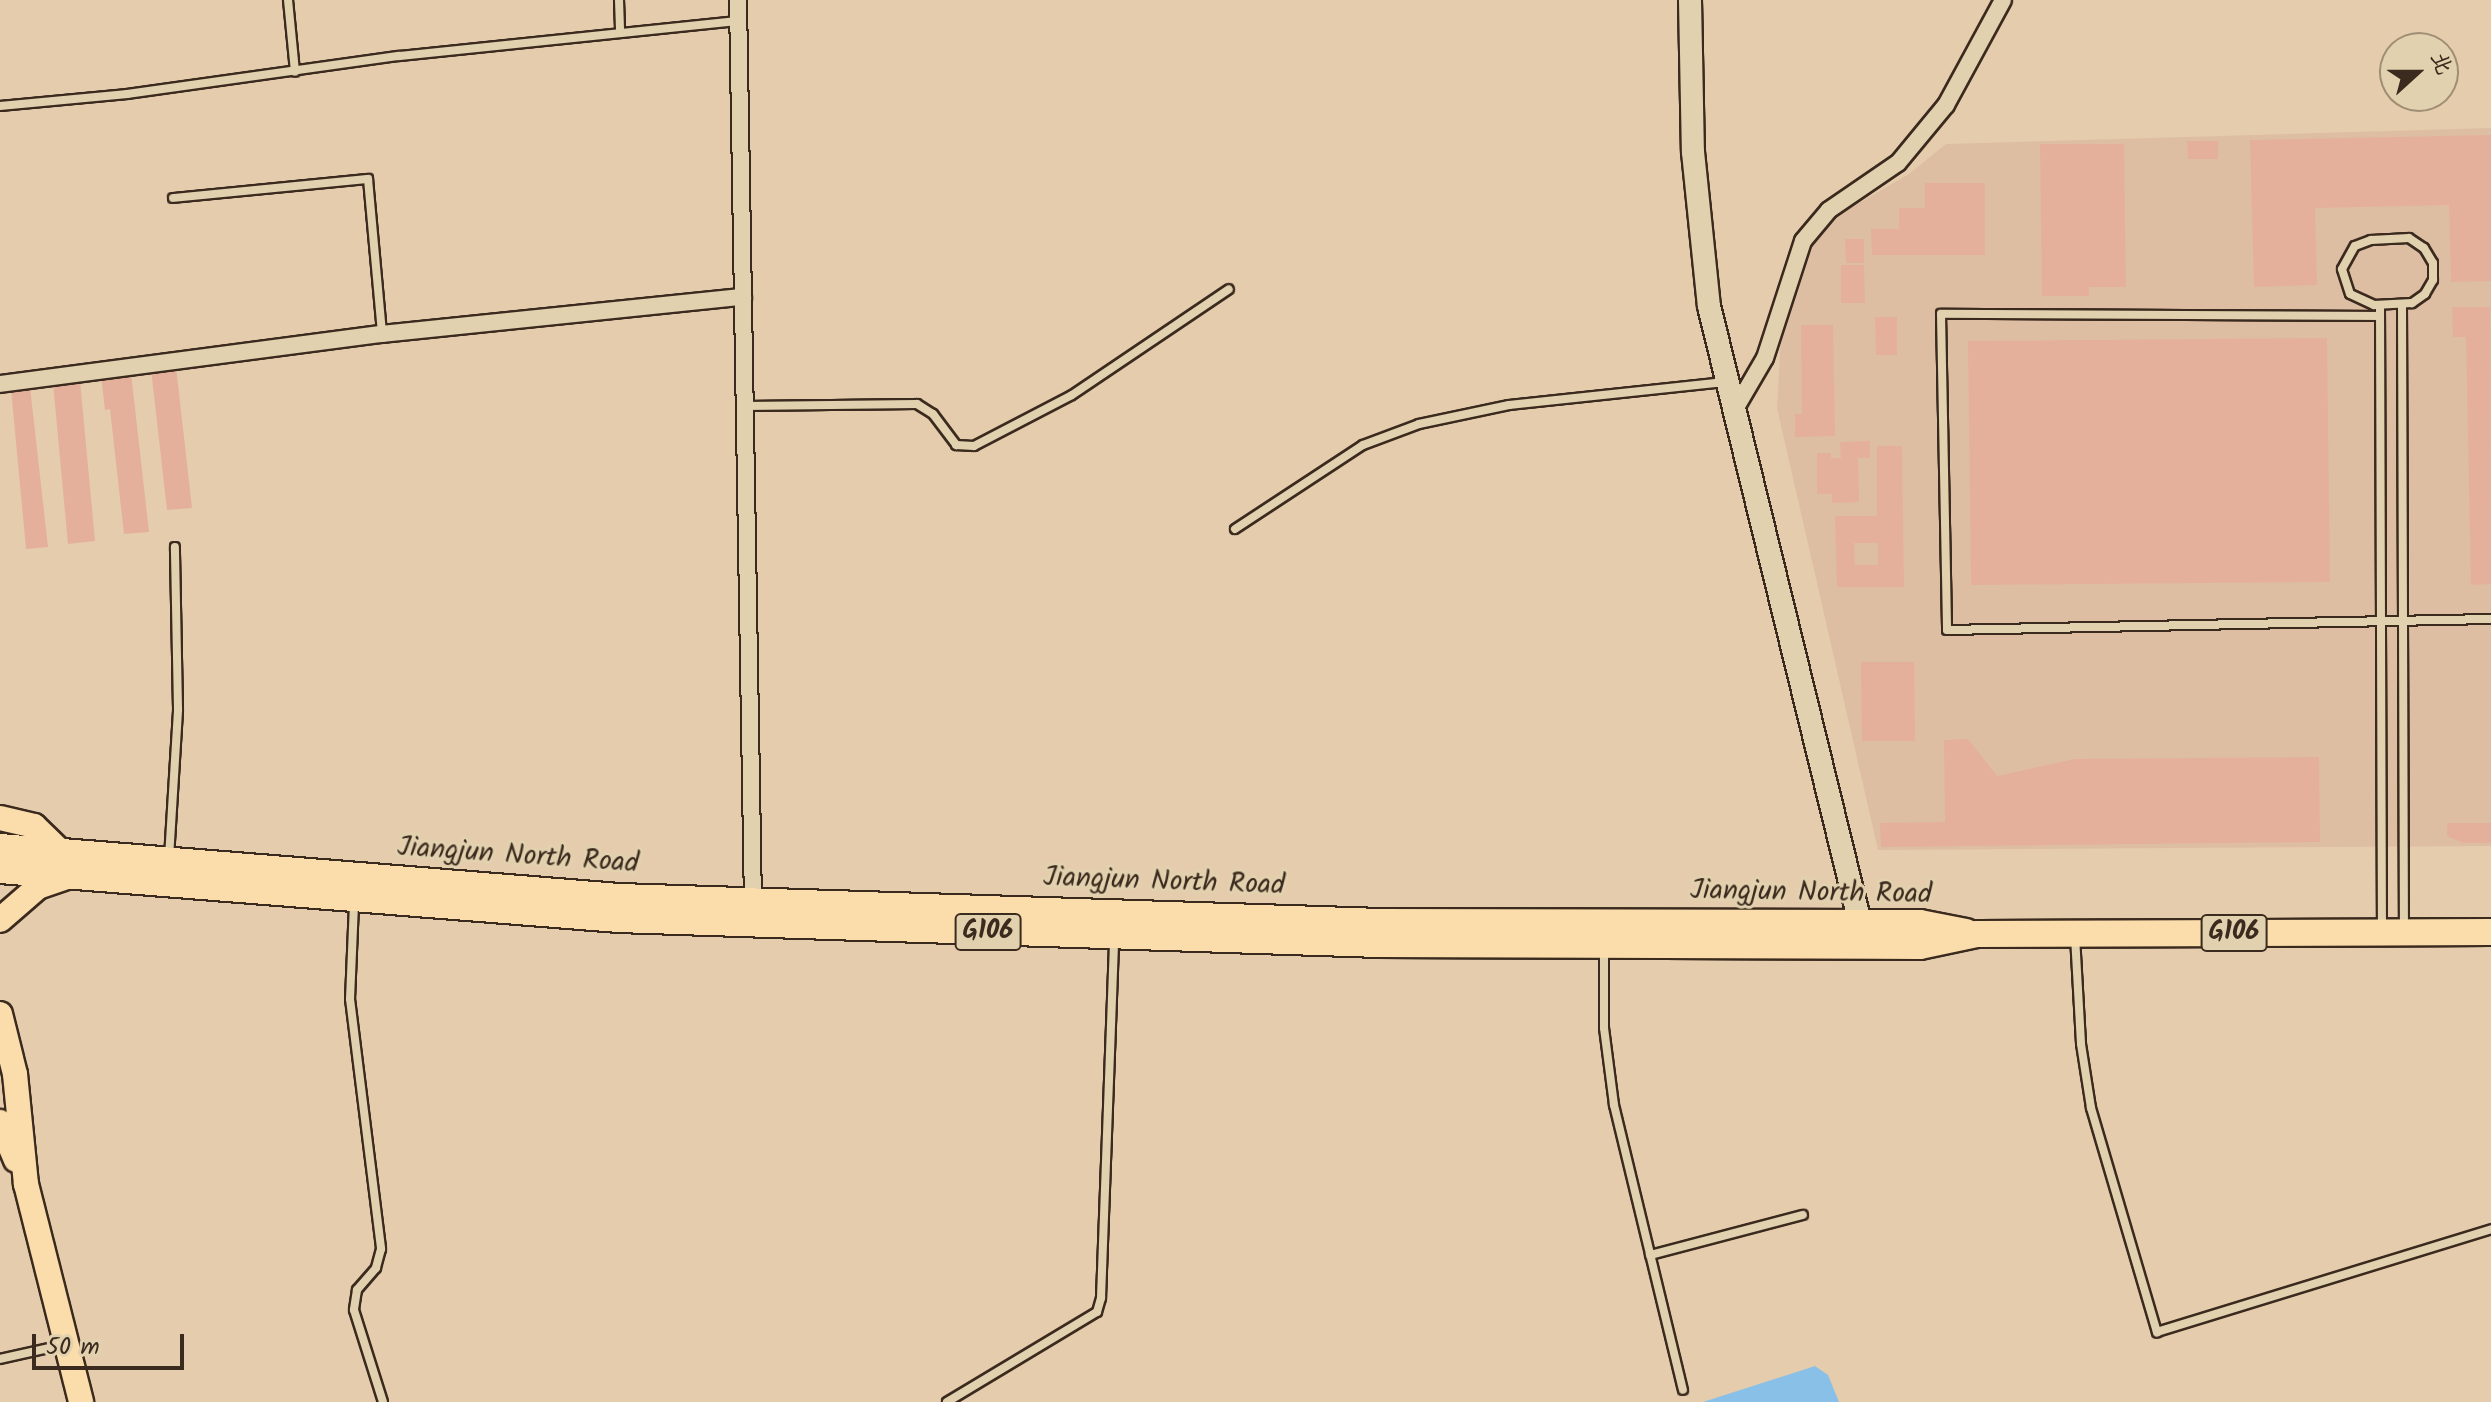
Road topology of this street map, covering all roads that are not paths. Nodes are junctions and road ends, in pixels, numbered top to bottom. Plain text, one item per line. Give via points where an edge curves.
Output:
1 (288, 0) edge
2 (619, 0) edge
3 (738, 0) edge
4 (1690, 0) edge
5 (2003, 0) edge
6 (738, 21) junction
7 (620, 33) junction
8 (295, 72) junction
9 (0, 106) edge
10 (173, 198) dead end
11 (1229, 289) dead end
12 (743, 297) junction
13 (2402, 304) junction
14 (2380, 305) junction
15 (2380, 316) junction
16 (382, 334) junction
17 (1726, 381) junction
18 (0, 384) edge
19 (745, 406) junction
20 (1734, 411) junction
21 (1235, 529) dead end
22 (175, 547) dead end
23 (2405, 619) junction
24 (2491, 619) edge
25 (2382, 620) junction
26 (0, 818) edge
27 (0, 847) edge
28 (169, 862) junction
29 (66, 864) junction
30 (0, 870) edge
31 (354, 899) junction
32 (753, 902) junction
33 (0, 920) edge
34 (1860, 923) junction
35 (2491, 932) edge
36 (2393, 933) junction
37 (1977, 934) junction
38 (2075, 934) junction
39 (1115, 935) junction
40 (1604, 945) junction
41 (0, 1014) edge
42 (0, 1122) edge
43 (6, 1151) edge
44 (26, 1184) junction
45 (1803, 1215) dead end
46 (2491, 1229) edge
47 (1650, 1255) junction
48 (67, 1344) junction
49 (0, 1359) edge
50 (1683, 1390) dead end
51 (81, 1402) edge
52 (383, 1402) edge
53 (947, 1402) edge

1 - 8 lane
2 - 7 lane
3 - 6 street
4 - 17 main road via 1701,241
5 - 20 street via 1946,105 1898,163 1829,210 1803,241 1765,358
6 - 7 lane
6 - 12 street
7 - 8 lane
8 - 9 lane
10 - 16 lane via 368,179
11 - 19 lane via 1072,395 974,446 956,445 933,414 917,404
12 - 16 street
12 - 19 street
13 - 14 lane
13 - 14 lane via 2425,294 2434,272 2429,255 2409,238 2363,242 2344,260 2343,278 2350,294
13 - 23 lane
14 - 15 lane
15 - 25 lane
15 - 25 lane via 1941,314 1947,630
16 - 18 street
17 - 20 main road
17 - 21 lane via 1509,405 1419,424 1363,445
19 - 32 street
20 - 34 main road
22 - 28 lane via 178,709
23 - 24 lane
23 - 25 lane
23 - 36 lane
25 - 36 lane
26 - 29 main road via 34,826
27 - 29 highway, Jiangjun North Road / G106
28 - 29 highway, Jiangjun North Road / G106
28 - 32 highway, Jiangjun North Road / G106 via 619,897
29 - 30 highway, Jiangjun North Road / G106
29 - 31 highway, Jiangjun North Road / G106
29 - 33 main road
31 - 39 highway, Jiangjun North Road / G106 via 618,919
31 - 52 lane via 350,999 381,1249 376,1268 357,1290 354,1310
32 - 34 highway, Jiangjun North Road / G106 via 1379,922
34 - 37 highway, Jiangjun North Road / G106 via 1920,923
35 - 36 highway, G106
36 - 38 highway, G106
37 - 38 highway, G106
37 - 40 highway, Jiangjun North Road / G106 via 1920,946
38 - 46 lane via 2081,1044 2091,1108 2157,1332
39 - 40 highway, Jiangjun North Road / G106
39 - 53 lane via 1097,1312
40 - 47 lane via 1610,1078
41 - 44 main road via 15,1074
42 - 43 main road
43 - 44 main road
44 - 48 main road
45 - 47 lane
47 - 50 lane
48 - 49 lane
48 - 51 main road

